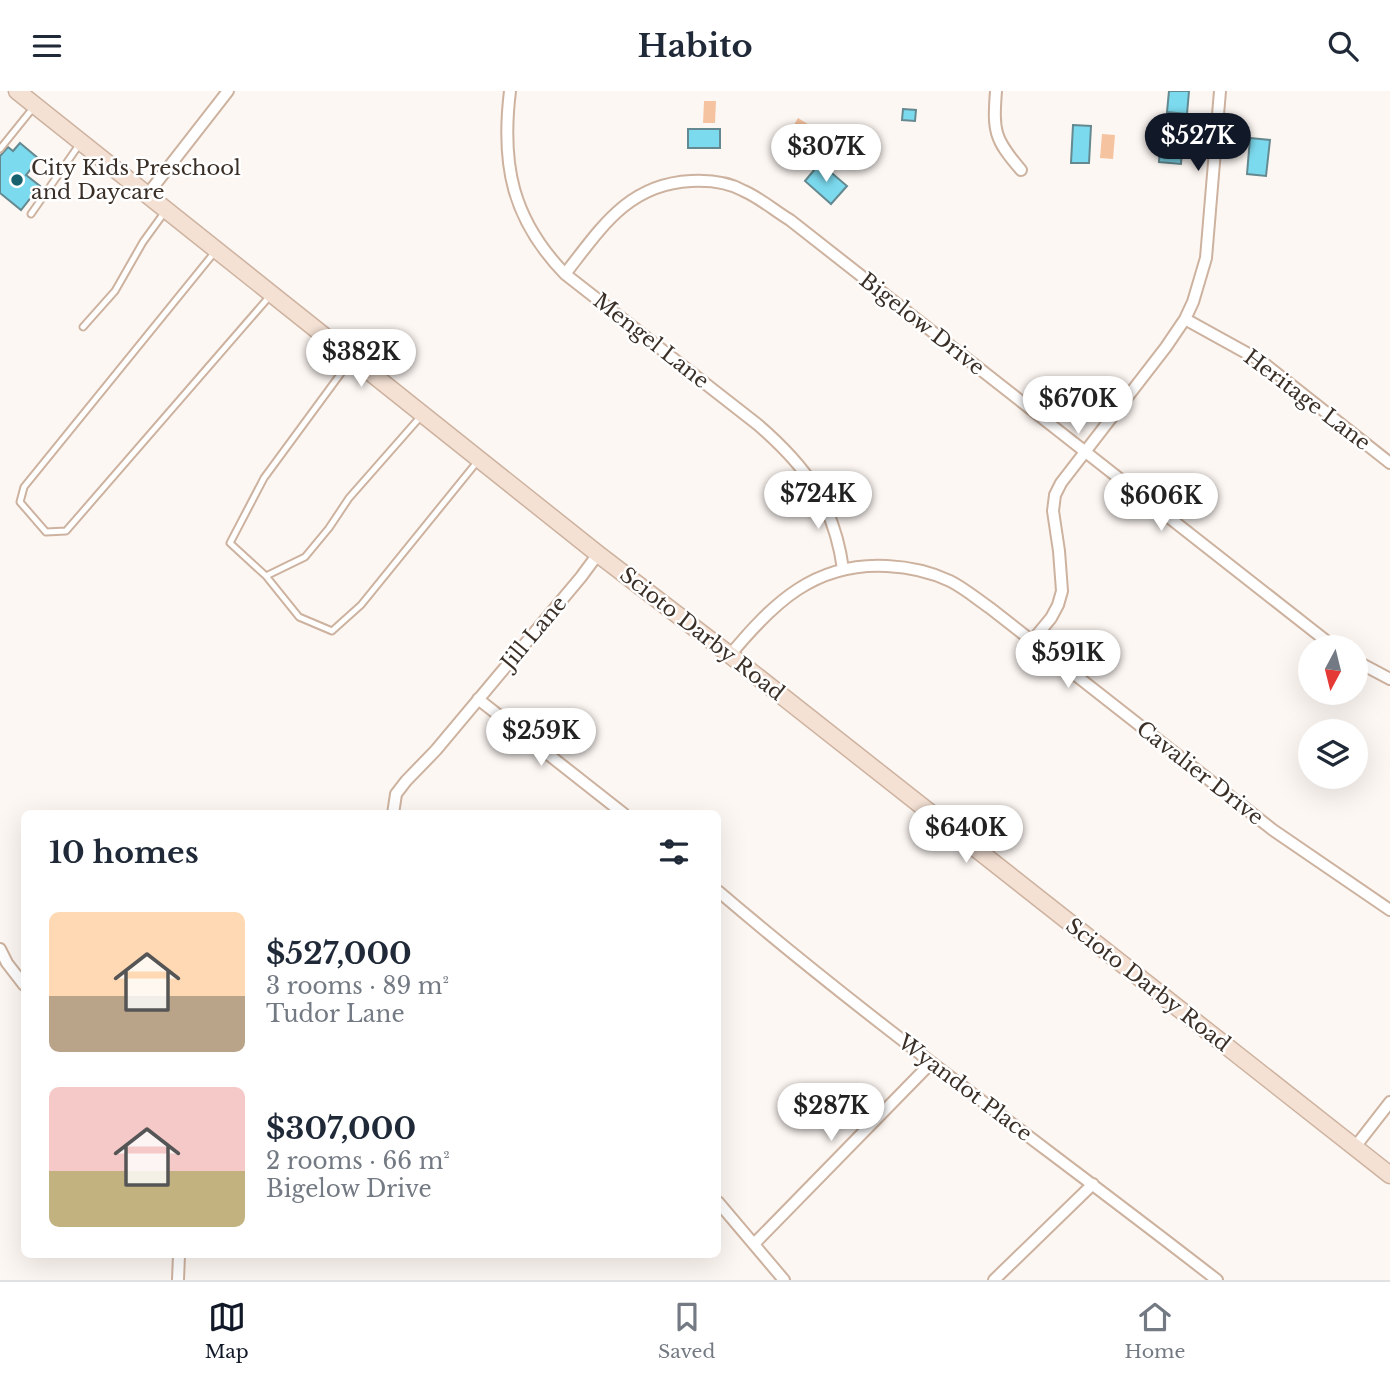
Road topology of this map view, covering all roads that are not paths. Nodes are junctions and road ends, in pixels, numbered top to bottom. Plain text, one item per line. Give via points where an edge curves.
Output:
1 (17, 91) edge
2 (228, 91) edge
3 (510, 91) edge
4 (996, 91) edge
5 (1220, 91) edge
6 (35, 106) junction
7 (81, 142) junction
8 (0, 149) edge
9 (1021, 170) dead end
10 (147, 195) junction
11 (166, 211) junction
12 (31, 214) dead end
13 (216, 251) junction
14 (565, 274) junction
15 (271, 295) junction
16 (1185, 319) junction
17 (83, 327) dead end
18 (352, 359) junction
19 (423, 415) junction
20 (1085, 453) junction
21 (480, 460) junction
22 (1390, 463) edge
23 (598, 554) junction
24 (843, 569) junction
25 (266, 576) junction
26 (1319, 635) edge
27 (1032, 641) junction
28 (730, 655) junction
29 (1368, 667) edge
30 (1390, 679) edge
31 (478, 699) junction
32 (392, 810) edge
33 (619, 810) edge
34 (721, 893) edge
35 (1390, 910) edge
36 (0, 949) edge
37 (21, 981) edge
38 (931, 1063) junction
39 (1390, 1102) edge
40 (1355, 1147) junction
41 (1390, 1175) edge
42 (1093, 1184) junction
43 (721, 1206) edge
44 (754, 1244) junction
45 (178, 1258) edge
46 (178, 1280) edge
47 (784, 1280) edge
48 (994, 1280) edge
49 (1217, 1280) edge

1 - 6 main road, Scioto Darby Road
2 - 10 street
3 - 14 street, Mengel Lane via 507,145 517,201 548,256
4 - 9 street via 996,135
5 - 16 street via 1206,258
6 - 7 main road, Scioto Darby Road
6 - 8 lane
7 - 10 main road, Scioto Darby Road
7 - 12 lane
10 - 11 main road, Scioto Darby Road
11 - 13 main road, Scioto Darby Road
11 - 17 lane via 142,242 115,291
13 - 15 main road, Scioto Darby Road
13 - 15 lane via 24,487 20,502 46,532 66,531
14 - 20 street, Bigelow Drive via 607,222 642,193 681,181 724,183 790,220
14 - 24 street, Mengel Lane via 757,424 799,463 827,508
15 - 18 main road, Scioto Darby Road
16 - 20 street
16 - 22 street, Heritage Lane via 1261,361
18 - 19 main road, Scioto Darby Road
18 - 25 lane via 264,478 230,543
19 - 21 main road, Scioto Darby Road
19 - 25 lane via 349,498 305,557
20 - 26 street, Bigelow Drive
20 - 27 street via 1055,495 1062,591 1051,618
21 - 23 main road, Scioto Darby Road
21 - 25 lane via 361,605 332,631 299,617
23 - 28 main road, Scioto Darby Road
23 - 31 street, Jill Lane
24 - 27 street, Cavalier Drive via 902,567 951,581
24 - 28 street, Cavalier Drive via 799,588
27 - 35 street, Cavalier Drive via 1273,830
28 - 40 main road, Scioto Darby Road
29 - 30 street
31 - 32 street, Jill Lane via 396,794
31 - 33 street
34 - 38 street, Wyandot Place
36 - 37 street
38 - 42 street, Wyandot Place
38 - 44 street
39 - 40 street
40 - 41 main road, Scioto Darby Road
42 - 48 street
42 - 49 street, Wyandot Place
43 - 44 street
44 - 47 street
45 - 46 street

